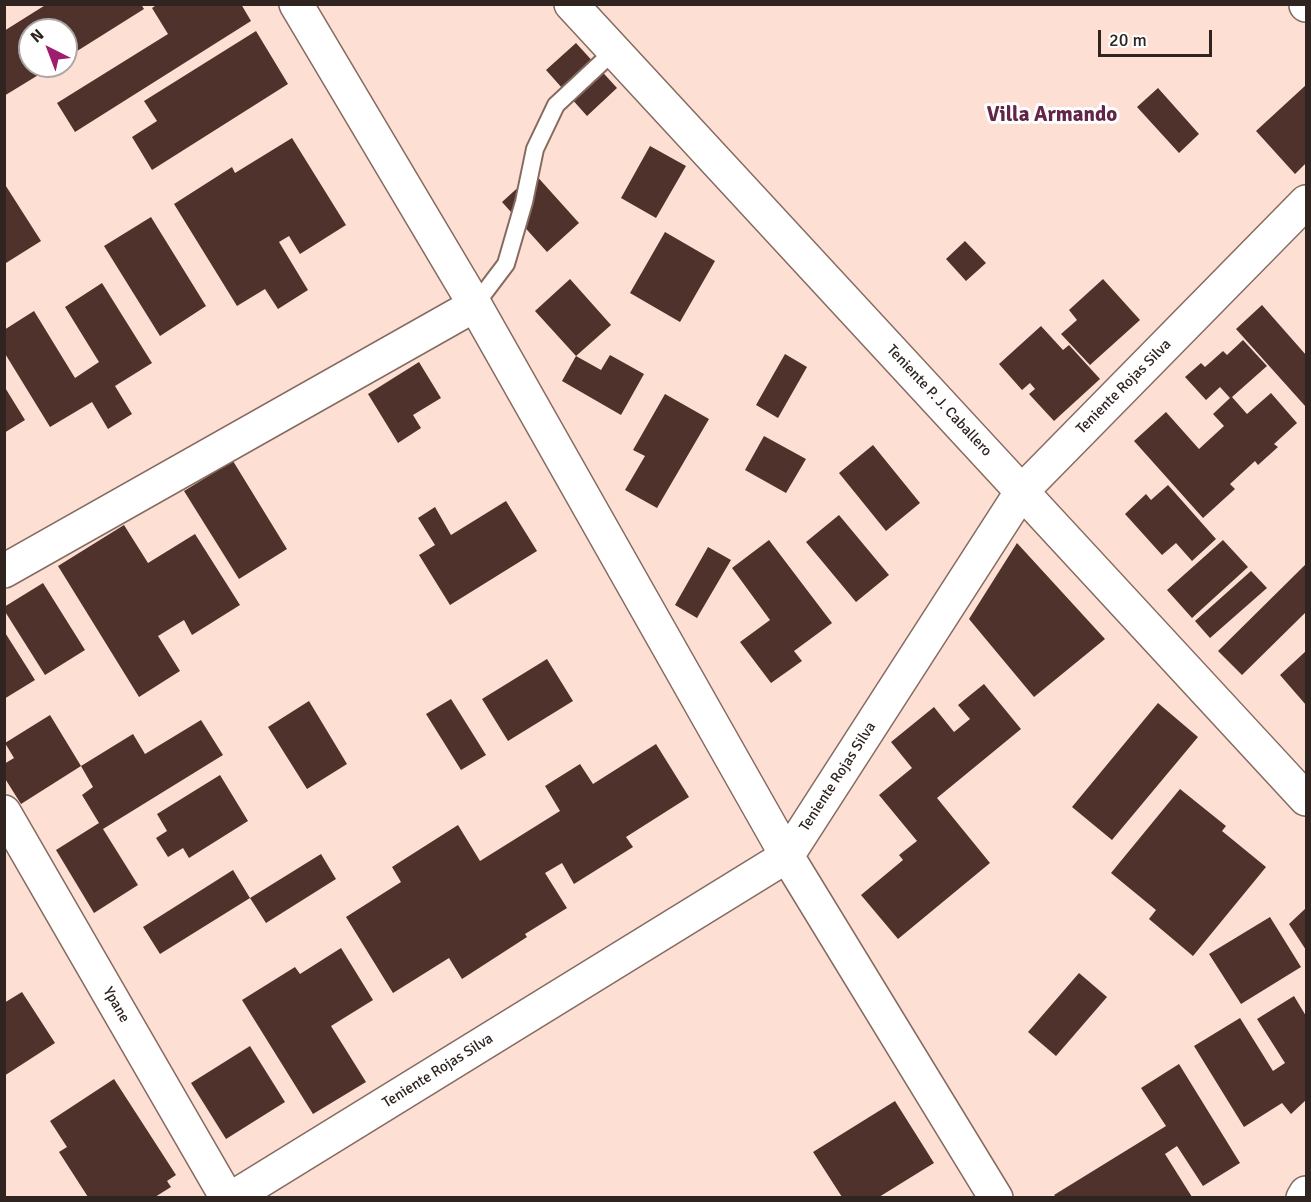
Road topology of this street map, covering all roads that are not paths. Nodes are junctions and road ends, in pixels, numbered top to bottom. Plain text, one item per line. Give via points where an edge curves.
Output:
1 (296, 4) edge
2 (571, 4) edge
3 (615, 50) junction
4 (1306, 202) edge
5 (475, 305) junction
6 (1022, 491) junction
7 (4, 571) edge
8 (1306, 800) edge
9 (4, 812) edge
10 (787, 856) junction
11 (1306, 1193) edge
12 (227, 1197) edge
13 (232, 1197) edge
14 (996, 1197) edge
15 (1304, 1197) edge

1 - 5 street
2 - 3 street, Teniente P. J. Caballero
3 - 5 lane via 556,105 535,149 506,264
3 - 6 street, Teniente P. J. Caballero
4 - 6 street, Teniente Rojas Silva
5 - 7 street
5 - 10 street
6 - 8 street, Teniente P. J. Caballero
6 - 10 street, Teniente Rojas Silva
9 - 12 street, Ypane
10 - 13 street, Teniente Rojas Silva
10 - 14 street
11 - 15 street

